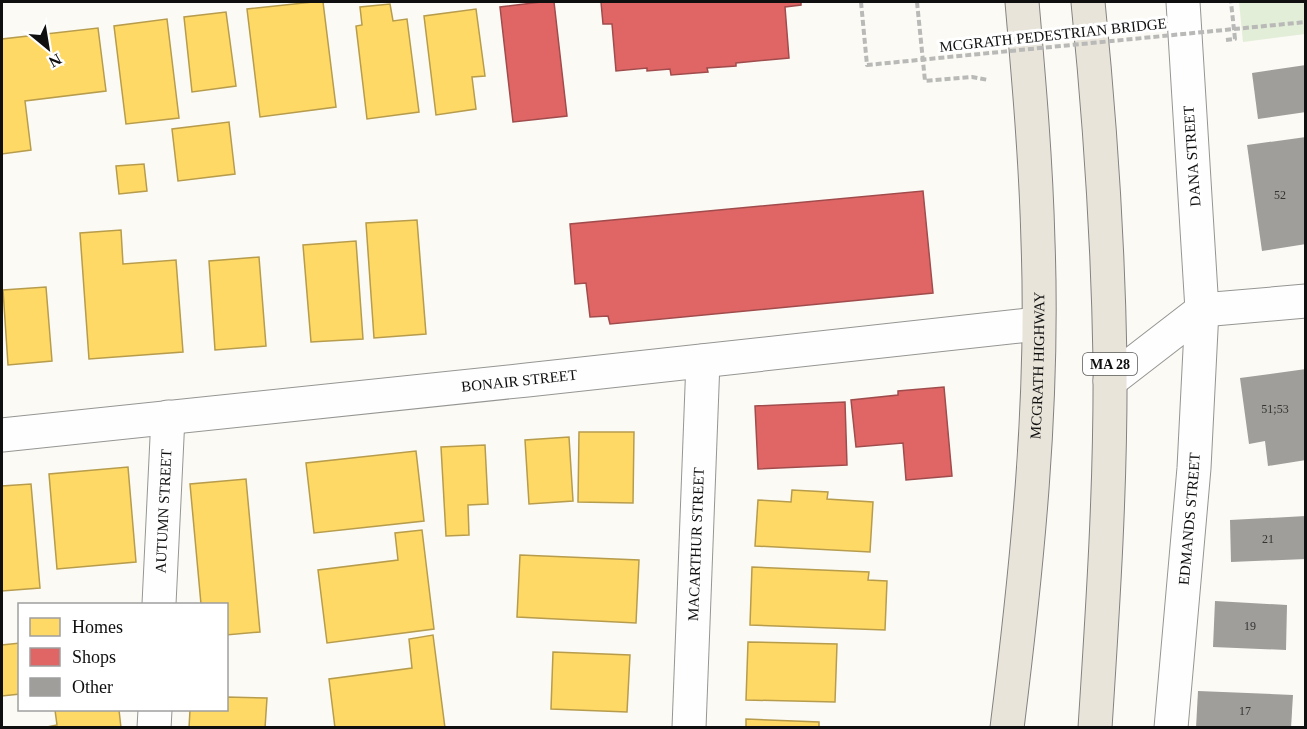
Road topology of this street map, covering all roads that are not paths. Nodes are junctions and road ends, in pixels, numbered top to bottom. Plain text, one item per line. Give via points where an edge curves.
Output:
1 (1022, 2) edge
2 (1088, 2) edge
3 (1183, 2) edge
4 (1305, 301) edge
5 (1202, 310) junction
6 (1038, 324) junction
7 (703, 361) junction
8 (1110, 381) junction
9 (168, 417) junction
10 (2, 435) edge
11 (159, 603) edge
12 (155, 711) edge
13 (154, 728) edge
14 (689, 728) edge
15 (1007, 728) edge
16 (1095, 728) edge
17 (1171, 728) edge

1 - 6 highway, MCGRATH HIGHWAY via 1037,210
2 - 8 highway, MA 28 via 1103,190
3 - 5 street, DANA STREET
4 - 5 street
5 - 8 street
5 - 17 street, EDMANDS STREET via 1194,468
6 - 7 street, BONAIR STREET
6 - 15 highway, MCGRATH HIGHWAY via 1028,537
7 - 9 street, BONAIR STREET
7 - 14 street, MACARTHUR STREET
8 - 16 highway, MA 28 via 1107,531
9 - 10 street, BONAIR STREET
9 - 11 street, AUTUMN STREET
12 - 13 street

